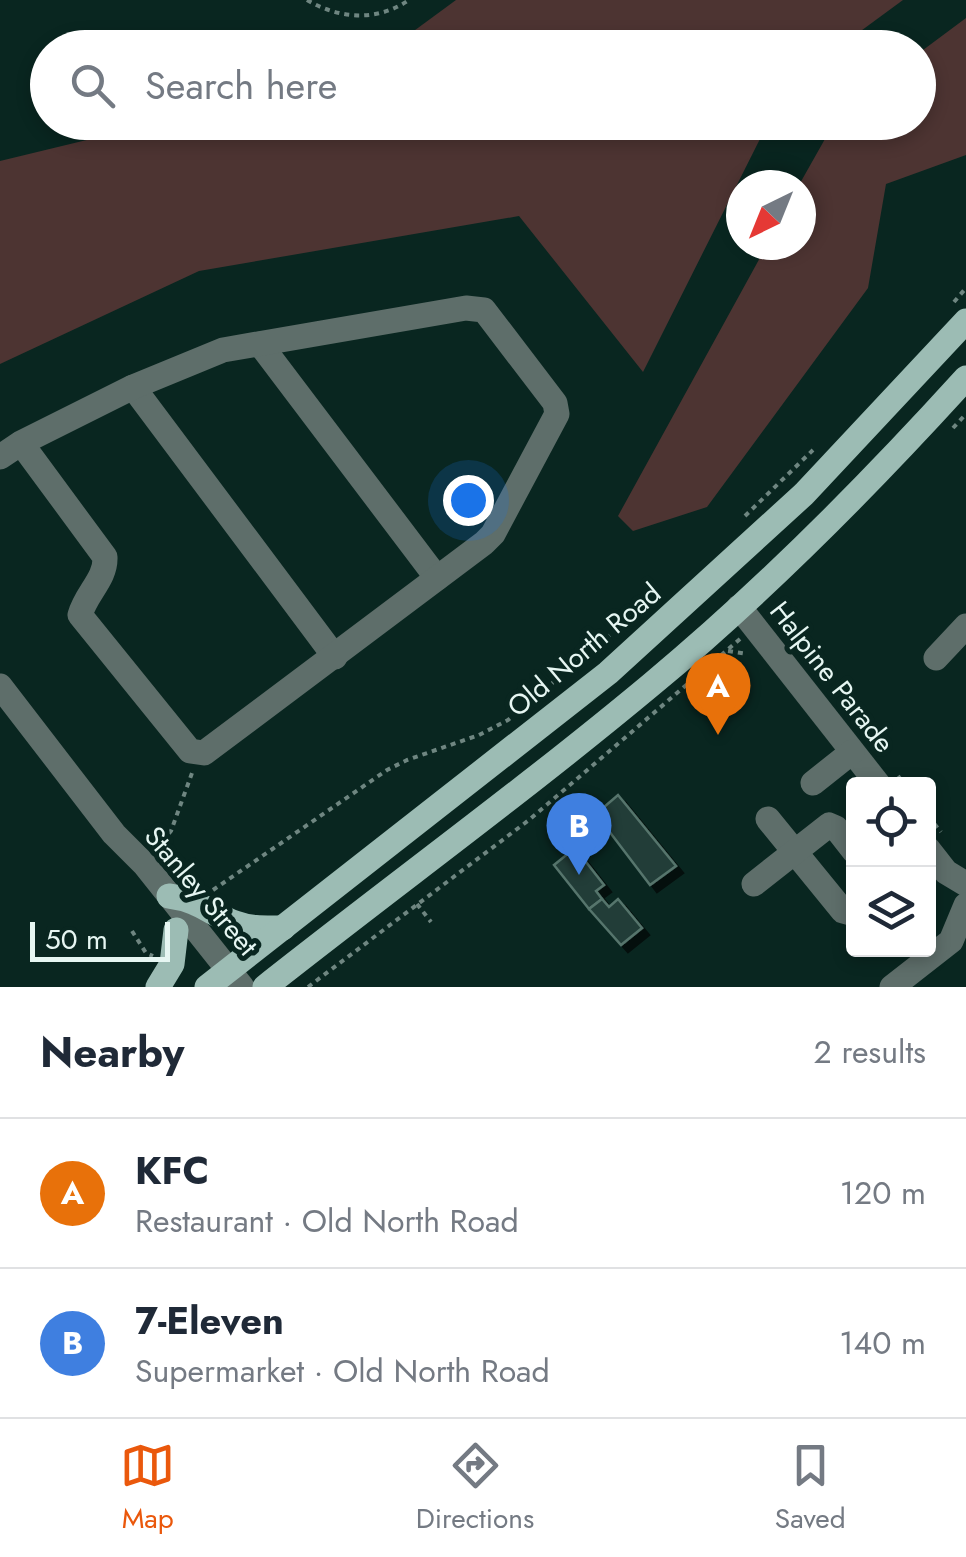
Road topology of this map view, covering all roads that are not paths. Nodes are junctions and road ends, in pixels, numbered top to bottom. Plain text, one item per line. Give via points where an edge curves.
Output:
1 (960, 312) edge
2 (260, 344) junction
3 (966, 378) edge
4 (133, 387) junction
5 (10, 450) edge
6 (437, 578) junction
7 (739, 607) junction
8 (966, 626) edge
9 (335, 657) junction
10 (936, 658) dead end
11 (0, 686) edge
12 (852, 752) junction
13 (872, 777) edge
14 (813, 782) dead end
15 (768, 819) dead end
16 (114, 834) junction
17 (846, 840) edge
18 (794, 851) junction
19 (936, 859) edge
20 (754, 884) dead end
21 (966, 884) edge
22 (169, 896) junction
23 (966, 906) edge
24 (846, 911) edge
25 (283, 928) junction
26 (176, 930) junction
27 (223, 982) edge
28 (158, 987) edge
29 (265, 987) edge
30 (892, 987) edge

1 - 25 main road, Old North Road via 804,494 608,674
2 - 4 street via 223,350
2 - 6 street
2 - 6 street via 484,310 555,403 557,414 493,534
3 - 7 main road
4 - 5 street
4 - 9 street
5 - 9 street via 105,557 105,570 80,614 190,751 204,753
6 - 9 street
7 - 12 street, Halpine Parade
7 - 29 main road via 485,818
8 - 10 street
11 - 16 street, Stanley Street
12 - 13 street, Halpine Parade
12 - 14 street
15 - 18 street
16 - 22 street, Stanley Street
16 - 26 street, Stanley Street
17 - 18 street via 828,825
18 - 20 street
18 - 24 street
19 - 21 street
22 - 25 main road via 191,898 233,923
22 - 27 street, Stanley Street
23 - 30 street via 951,940
25 - 27 main road, Old North Road
26 - 27 street, Stanley Street
26 - 28 main road via 172,964

